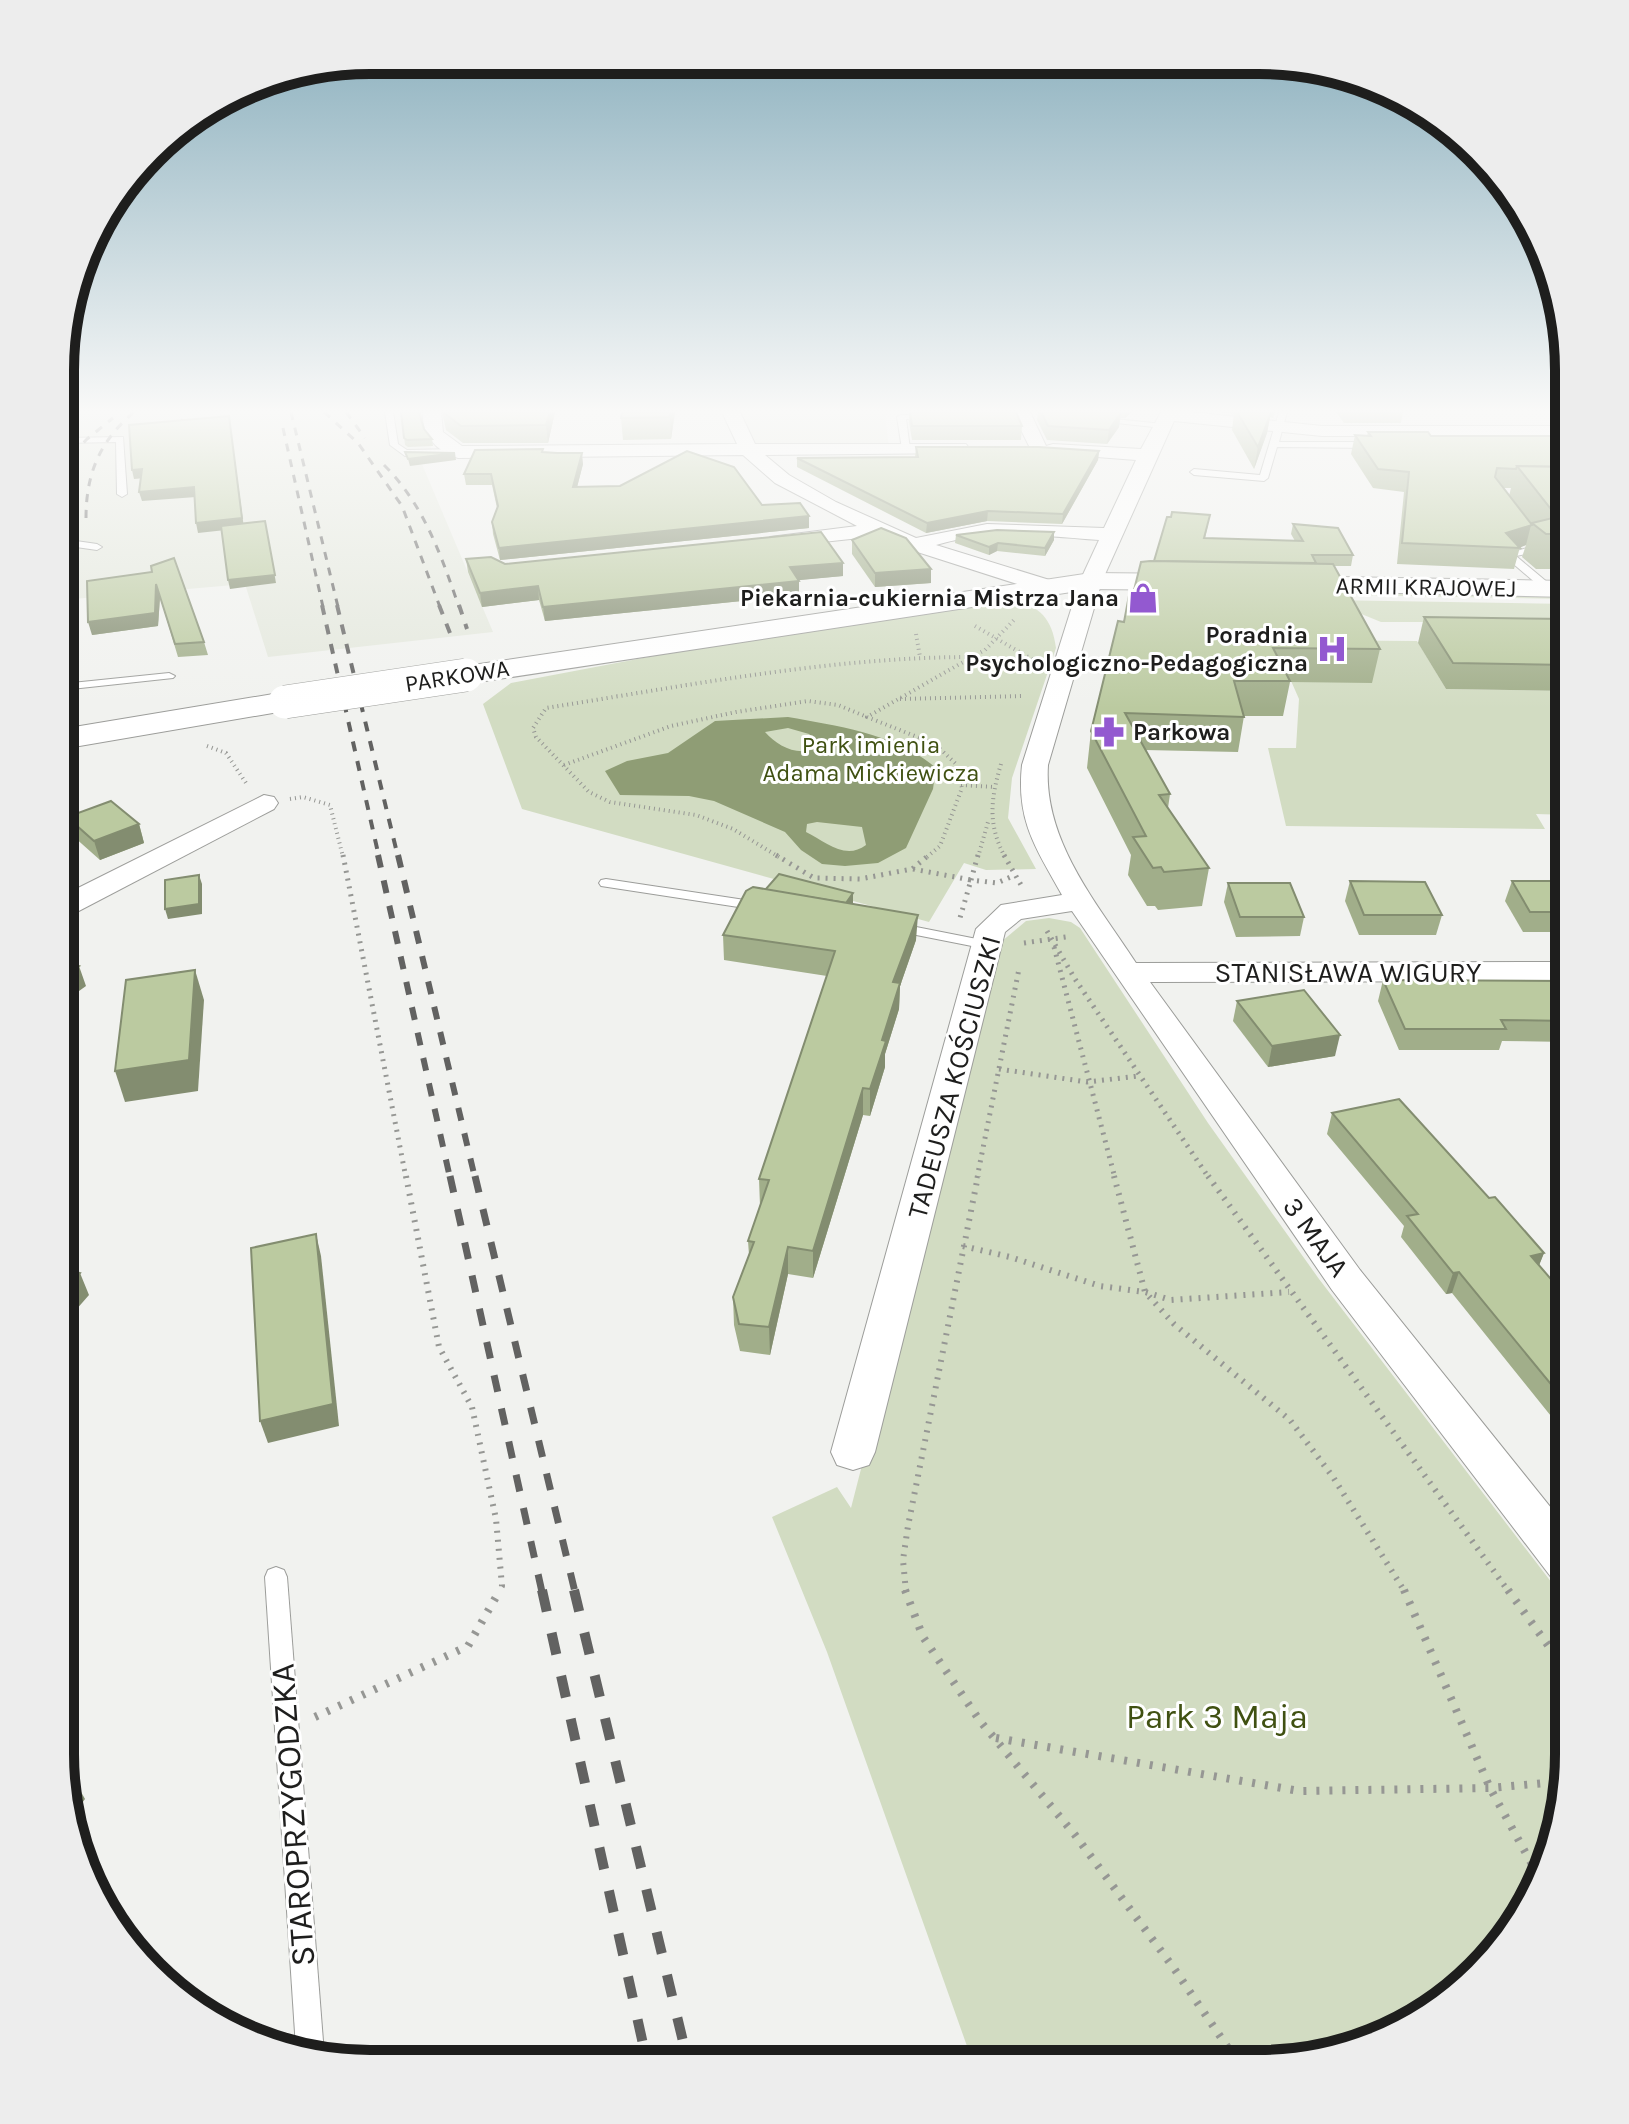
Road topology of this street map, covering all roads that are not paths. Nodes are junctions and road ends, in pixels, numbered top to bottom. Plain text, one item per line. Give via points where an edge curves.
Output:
1 (842, 511) edge
2 (1122, 511) edge
3 (1521, 528) edge
4 (877, 530) junction
5 (1111, 535) junction
6 (754, 543) edge
7 (74, 544) edge
8 (915, 545) junction
9 (97, 547) dead end
10 (967, 564) junction
11 (1091, 581) junction
12 (1216, 583) edge
13 (1263, 584) edge
14 (1555, 586) edge
15 (1555, 589) edge
16 (1059, 607) junction
17 (970, 612) junction
18 (169, 676) dead end
19 (74, 686) edge
20 (74, 737) edge
21 (264, 803) road end
22 (606, 883) dead end
23 (1080, 901) junction
24 (74, 902) edge
25 (778, 909) edge
26 (888, 926) edge
27 (988, 942) junction
28 (1555, 971) edge
29 (1127, 973) junction
30 (853, 1452) dead end
31 (1555, 1546) edge
32 (276, 1577) dead end
33 (309, 2043) edge

1 - 4 street
2 - 5 street
3 - 14 lane via 1537,549 1508,555
4 - 6 street
4 - 8 street
5 - 8 street via 1012,529 943,536
5 - 11 street
7 - 9 lane
8 - 10 street
10 - 16 street
10 - 17 street via 982,585
11 - 12 street
11 - 16 street, PARKOWA
11 - 16 street
13 - 15 street, ARMII KRAJOWEJ
16 - 17 street, PARKOWA
16 - 23 street via 1033,789 1042,834
17 - 20 street, PARKOWA, bridge via 466,675
18 - 19 lane
21 - 24 street
22 - 25 lane
23 - 27 street, TADEUSZA KOŚCIUSZKI via 1012,911 991,929
23 - 29 street, 3 MAJA
26 - 27 lane
27 - 30 street, TADEUSZA KOŚCIUSZKI
28 - 29 street, STANISŁAWA WIGURY
29 - 31 street, 3 MAJA via 1346,1280
32 - 33 lane, STAROPRZYGODZKA

